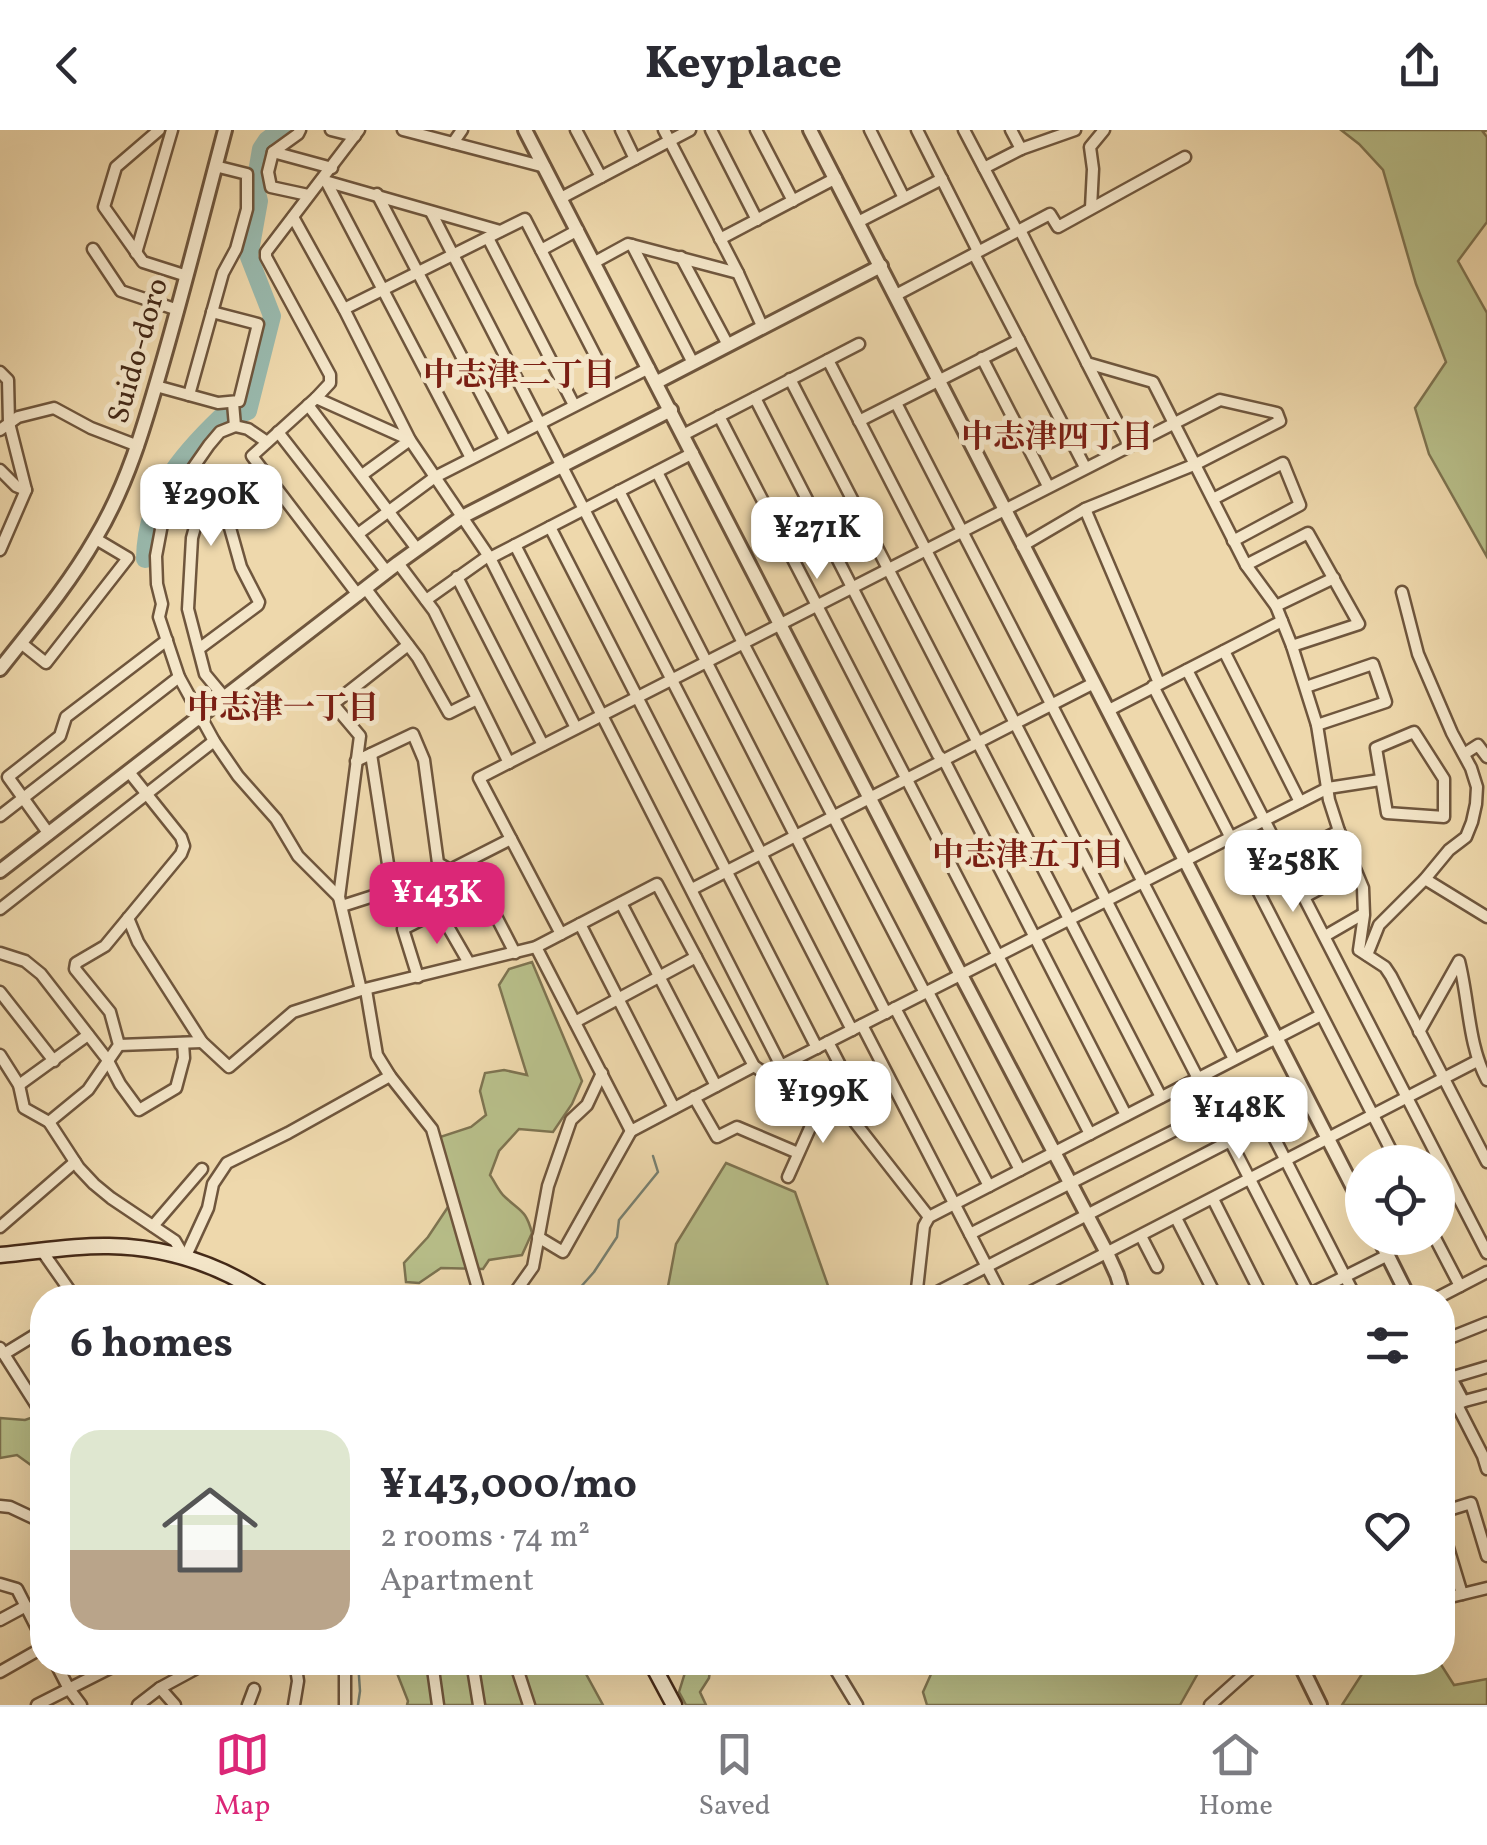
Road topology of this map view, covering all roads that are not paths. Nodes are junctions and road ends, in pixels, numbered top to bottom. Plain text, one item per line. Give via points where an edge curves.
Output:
1 (160, 130) edge
2 (172, 130) edge
3 (208, 130) edge
4 (300, 130) edge
5 (331, 130) edge
6 (462, 130) edge
7 (526, 130) edge
8 (576, 130) edge
9 (621, 130) edge
10 (690, 130) edge
11 (710, 130) edge
12 (756, 130) edge
13 (810, 130) edge
14 (870, 130) edge
15 (917, 130) edge
16 (964, 130) edge
17 (1011, 130) edge
18 (1074, 130) edge
19 (1104, 130) edge
20 (408, 131) edge
21 (224, 132) edge
22 (357, 133) edge
23 (1056, 134) edge
24 (666, 135) edge
25 (453, 143) junction
26 (1020, 149) junction
27 (273, 152) junction
28 (1185, 157) dead end
29 (635, 159) junction
30 (215, 166) junction
31 (545, 167) junction
32 (332, 168) junction
33 (984, 168) junction
34 (601, 177) junction
35 (836, 178) junction
36 (942, 179) junction
37 (324, 181) junction
38 (378, 194) junction
39 (308, 195) junction
40 (561, 198) junction
41 (904, 198) junction
42 (792, 201) junction
43 (1091, 208) junction
44 (431, 212) junction
45 (293, 217) junction
46 (756, 220) junction
47 (858, 222) junction
48 (578, 230) junction
49 (1018, 230) junction
50 (501, 231) junction
51 (488, 238) junction
52 (720, 239) junction
53 (632, 245) junction
54 (93, 249) dead end
55 (541, 250) junction
56 (136, 253) junction
57 (976, 253) junction
58 (454, 255) junction
59 (681, 257) junction
60 (595, 262) junction
61 (881, 266) junction
62 (418, 272) junction
63 (738, 273) junction
64 (187, 276) junction
65 (383, 290) junction
66 (896, 294) junction
67 (344, 309) junction
68 (178, 310) junction
69 (212, 312) junction
70 (763, 328) junction
71 (1019, 340) junction
72 (859, 344) dead end
73 (728, 346) junction
74 (982, 358) junction
75 (828, 360) junction
76 (693, 363) junction
77 (1087, 364) junction
78 (649, 368) junction
79 (1, 373) edge
80 (790, 379) junction
81 (938, 381) junction
82 (656, 382) junction
83 (156, 386) junction
84 (611, 386) junction
85 (189, 395) junction
86 (755, 398) junction
87 (312, 402) junction
88 (233, 403) junction
89 (896, 403) junction
90 (574, 405) junction
91 (671, 410) junction
92 (719, 416) junction
93 (859, 421) junction
94 (1174, 421) junction
95 (540, 422) junction
96 (4, 426) edge
97 (235, 426) junction
98 (278, 432) junction
99 (684, 435) junction
100 (410, 440) junction
101 (505, 440) junction
102 (266, 442) junction
103 (1128, 444) junction
104 (138, 446) junction
105 (692, 453) junction
106 (470, 458) junction
107 (562, 464) junction
108 (1196, 464) junction
109 (1084, 467) junction
110 (656, 472) junction
111 (362, 476) junction
112 (2, 477) edge
113 (435, 477) junction
114 (1048, 486) junction
115 (26, 490) junction
116 (619, 491) junction
117 (1213, 498) junction
118 (1004, 508) junction
119 (584, 509) junction
120 (1085, 509) junction
121 (388, 512) junction
122 (462, 517) junction
123 (550, 526) junction
124 (961, 530) junction
125 (358, 534) junction
126 (96, 539) junction
127 (1233, 541) junction
128 (515, 545) junction
129 (1022, 546) junction
130 (417, 549) junction
131 (925, 549) junction
132 (0, 550) edge
133 (489, 557) junction
134 (1246, 564) junction
135 (393, 568) junction
136 (888, 568) junction
137 (457, 577) junction
138 (1334, 578) junction
139 (851, 587) junction
140 (362, 592) junction
141 (1402, 592) dead end
142 (426, 600) junction
143 (816, 605) junction
144 (1276, 606) junction
145 (1282, 621) junction
146 (780, 624) junction
147 (167, 640) junction
148 (21, 643) junction
149 (742, 643) junction
150 (408, 645) junction
151 (1292, 646) junction
152 (200, 648) junction
153 (1224, 652) junction
154 (706, 662) junction
155 (0, 669) edge
156 (1187, 670) junction
157 (179, 677) junction
158 (672, 679) junction
159 (1094, 683) junction
160 (1156, 685) junction
161 (1306, 687) junction
162 (636, 697) junction
163 (225, 698) junction
164 (477, 699) junction
165 (1051, 705) junction
166 (1109, 710) junction
167 (602, 715) junction
168 (200, 717) junction
169 (1015, 724) junction
170 (1317, 725) junction
171 (576, 728) junction
172 (214, 741) junction
173 (978, 742) junction
174 (543, 745) junction
175 (371, 754) junction
176 (1464, 754) junction
177 (1487, 757) edge
178 (944, 760) junction
179 (356, 761) junction
180 (509, 763) junction
181 (129, 772) junction
182 (908, 778) junction
183 (1380, 780) junction
184 (1328, 788) junction
185 (147, 795) junction
186 (23, 798) junction
187 (870, 798) junction
188 (1300, 802) junction
189 (1475, 810) junction
190 (0, 816) edge
191 (833, 816) junction
192 (1487, 816) edge
193 (1264, 820) junction
194 (1339, 831) junction
195 (49, 834) junction
196 (796, 836) junction
197 (1230, 838) junction
198 (511, 839) junction
199 (762, 853) junction
200 (1186, 860) junction
201 (1285, 860) junction
202 (468, 862) junction
203 (1354, 870) junction
204 (726, 871) junction
205 (0, 872) edge
206 (1425, 879) junction
207 (1143, 882) junction
208 (482, 889) junction
209 (692, 889) junction
210 (1304, 897) junction
211 (1106, 901) junction
212 (341, 902) junction
213 (621, 902) junction
214 (0, 909) edge
215 (440, 911) junction
216 (1363, 914) junction
217 (1487, 917) edge
218 (128, 918) junction
219 (1070, 919) junction
220 (580, 924) junction
221 (561, 934) junction
222 (1036, 936) junction
223 (1325, 936) junction
224 (536, 947) junction
225 (0, 953) edge
226 (514, 953) junction
227 (1000, 955) junction
228 (1366, 955) junction
229 (696, 957) junction
230 (469, 963) junction
231 (961, 975) junction
232 (418, 977) junction
233 (660, 977) junction
234 (364, 990) junction
235 (0, 992) edge
236 (926, 992) junction
237 (619, 998) junction
238 (891, 1010) junction
239 (1321, 1014) junction
240 (574, 1022) junction
241 (857, 1028) junction
242 (1420, 1032) junction
243 (88, 1035) junction
244 (1276, 1038) junction
245 (183, 1042) junction
246 (202, 1042) junction
247 (119, 1045) junction
248 (823, 1045) junction
249 (0, 1055) edge
250 (107, 1059) junction
251 (1234, 1059) junction
252 (54, 1061) junction
253 (1477, 1062) junction
254 (754, 1066) junction
255 (602, 1073) junction
256 (390, 1076) junction
257 (888, 1077) junction
258 (1198, 1078) junction
259 (1444, 1079) junction
260 (1487, 1080) edge
261 (1300, 1084) junction
262 (18, 1085) junction
263 (716, 1086) junction
264 (854, 1092) junction
265 (1162, 1097) junction
266 (1408, 1097) junction
267 (694, 1098) junction
268 (828, 1101) junction
269 (1257, 1104) junction
270 (674, 1108) junction
271 (1214, 1110) junction
272 (1126, 1115) junction
273 (1373, 1115) junction
274 (49, 1122) junction
275 (1221, 1122) junction
276 (631, 1131) junction
277 (1090, 1134) junction
278 (1329, 1138) junction
279 (1230, 1141) junction
280 (1388, 1145) edge
281 (1054, 1152) junction
282 (798, 1153) junction
283 (1286, 1160) junction
284 (75, 1162) junction
285 (1487, 1162) edge
286 (202, 1170) dead end
287 (1020, 1170) junction
288 (1345, 1170) edge
289 (788, 1176) dead end
290 (1250, 1179) junction
291 (1070, 1184) junction
292 (989, 1186) junction
293 (1213, 1199) junction
294 (954, 1204) junction
295 (1087, 1216) junction
296 (929, 1217) junction
297 (1176, 1218) junction
298 (153, 1226) junction
299 (0, 1227) edge
300 (970, 1234) junction
301 (538, 1236) junction
302 (1141, 1236) junction
303 (42, 1252) junction
304 (1106, 1253) junction
305 (1487, 1253) edge
306 (1388, 1255) joint
307 (1444, 1255) edge
308 (0, 1256) edge
309 (185, 1258) junction
310 (987, 1267) junction
311 (1157, 1267) dead end
312 (1487, 1272) edge
313 (1345, 1276) junction
314 (66, 1285) edge
315 (247, 1285) edge
316 (477, 1285) edge
317 (521, 1285) edge
318 (917, 1285) edge
319 (952, 1285) edge
320 (996, 1285) edge
321 (1044, 1285) edge
322 (1120, 1285) edge
323 (1210, 1285) edge
324 (1256, 1285) edge
325 (1302, 1285) edge
326 (1328, 1285) edge
327 (1350, 1285) edge
328 (1403, 1285) edge
329 (1460, 1286) junction
330 (1455, 1289) edge
331 (1487, 1323) edge
332 (1455, 1336) edge
333 (30, 1338) edge
334 (2, 1351) edge
335 (1487, 1367) edge
336 (1455, 1377) edge
337 (1455, 1391) edge
338 (30, 1395) edge
339 (1487, 1395) edge
340 (1459, 1402) junction
341 (1455, 1403) edge
342 (1487, 1469) edge
343 (0, 1506) edge
344 (1455, 1508) edge
345 (30, 1516) edge
346 (1487, 1556) edge
347 (1455, 1571) edge
348 (0, 1584) edge
349 (1487, 1588) edge
350 (1462, 1594) junction
351 (1455, 1595) edge
352 (26, 1606) junction
353 (30, 1614) edge
354 (0, 1620) edge
355 (30, 1655) edge
356 (0, 1672) edge
357 (62, 1675) edge
358 (96, 1675) edge
359 (184, 1675) edge
360 (297, 1675) edge
361 (345, 1675) edge
362 (434, 1675) edge
363 (474, 1675) edge
364 (519, 1675) edge
365 (659, 1675) edge
366 (839, 1675) edge
367 (1243, 1675) edge
368 (1306, 1675) edge
369 (69, 1688) junction
370 (160, 1688) junction
371 (254, 1689) dead end
372 (37, 1705) edge
373 (82, 1705) edge
374 (138, 1705) edge
375 (176, 1705) edge
376 (248, 1705) edge
377 (294, 1705) edge
378 (345, 1705) edge
379 (438, 1705) edge
380 (479, 1705) edge
381 (529, 1705) edge
382 (674, 1705) edge
383 (857, 1705) edge
384 (1210, 1705) edge
385 (1320, 1705) edge

1 - 56 street via 116,168 104,207
2 - 56 street
3 - 21 street
4 - 27 street
5 - 22 street
6 - 25 street
7 - 31 street
8 - 34 street
9 - 29 street
10 - 24 street
11 - 46 street
12 - 42 street
13 - 35 street
14 - 41 street
15 - 36 street
16 - 33 street
17 - 26 street
18 - 23 street
19 - 43 street via 1090,147
20 - 25 street
21 - 30 street, Suido-doro
22 - 32 street
23 - 26 street
24 - 29 street
24 - 52 street
25 - 31 street
26 - 33 street
27 - 32 street
27 - 39 street via 272,187
28 - 43 street
29 - 34 street
30 - 64 street, Suido-doro
30 - 69 street via 247,174 248,209
31 - 40 street
32 - 37 street
33 - 49 street
34 - 40 street
35 - 42 street
35 - 47 street
36 - 41 street
36 - 57 street
37 - 38 street
37 - 39 street
37 - 65 street
38 - 44 street
38 - 62 street
39 - 45 street
40 - 48 street
41 - 47 street
42 - 46 street
43 - 49 street via 1058,226 1050,214
44 - 50 street
44 - 58 street
45 - 67 street
45 - 87 street via 266,257 330,375
46 - 52 street
47 - 61 street
48 - 55 street
48 - 60 street
49 - 57 street
49 - 77 street
50 - 51 street
50 - 55 street via 524,219
51 - 58 street
51 - 90 street
52 - 63 street
53 - 59 street
53 - 60 street
53 - 76 street
54 - 68 street via 121,291
55 - 84 street
56 - 64 street via 143,262
57 - 66 street
57 - 71 street
58 - 62 street
58 - 95 street
59 - 63 street
59 - 73 street
60 - 78 street
61 - 66 street
61 - 70 street
62 - 65 street
62 - 101 street
63 - 70 street
64 - 68 street, Suido-doro
65 - 67 street
65 - 106 street
66 - 81 street
67 - 100 street
68 - 83 street, Suido-doro
69 - 85 street
69 - 88 street via 258,324 239,401
70 - 73 street
71 - 74 street
71 - 109 street
72 - 75 street
73 - 76 street
74 - 81 street
74 - 114 street
75 - 80 street
75 - 93 street
76 - 82 street
77 - 94 street via 1154,382
77 - 103 street
78 - 82 street
78 - 84 street
79 - 96 street via 8,380
80 - 86 street
80 - 136 street
81 - 89 street
81 - 118 street
82 - 91 street
83 - 85 street
83 - 104 street, Suido-doro
84 - 90 street
85 - 88 street
86 - 92 street
86 - 139 street
87 - 98 street
87 - 100 street
87 - 111 street
88 - 97 street
89 - 93 street
89 - 124 street
90 - 95 street
91 - 99 street
91 - 107 street
92 - 99 street
92 - 143 street
93 - 131 street
94 - 103 street
94 - 108 street
94 - 108 street via 1220,400 1277,414 1280,421
95 - 101 street
95 - 107 street
96 - 104 street via 54,408
96 - 115 street
97 - 102 street
97 - 147 street via 209,445 162,517 156,570
98 - 102 street
98 - 125 street
99 - 105 street
100 - 111 street
100 - 113 street
101 - 106 street
102 - 140 street via 252,456
103 - 109 street
104 - 126 street, Suido-doro
105 - 110 street
105 - 146 street
106 - 113 street
107 - 119 street
107 - 122 street
108 - 117 street
108 - 120 street
109 - 114 street
110 - 116 street
110 - 149 street
111 - 121 street
112 - 115 street
113 - 121 street
113 - 122 street
114 - 118 street
115 - 132 street
116 - 119 street
116 - 154 street
117 - 127 street
117 - 127 street via 1283,463 1300,505
118 - 124 street
118 - 129 street
119 - 123 street
119 - 158 street
120 - 129 street
120 - 160 street
121 - 125 street
121 - 130 street
122 - 130 street
122 - 133 street
123 - 128 street
123 - 162 street
124 - 131 street
124 - 165 street
125 - 135 street
126 - 148 street, Suido-doro
126 - 148 street via 128,558 46,663
127 - 134 street
128 - 133 street
128 - 167 street
129 - 159 street
130 - 135 street
131 - 136 street
131 - 169 street
133 - 137 street
133 - 171 street
134 - 138 street via 1308,533
134 - 144 street
135 - 140 street
135 - 142 street
136 - 139 street
136 - 173 street
137 - 142 street
137 - 174 street
138 - 144 street
138 - 151 street via 1359,624
139 - 143 street
139 - 178 street
140 - 150 street
140 - 163 street
141 - 176 street via 1418,654
142 - 164 street
143 - 146 street
143 - 182 street
144 - 145 street
145 - 151 street
145 - 153 street
146 - 149 street
146 - 187 street
147 - 157 street
147 - 186 street via 66,717 60,736 8,777
148 - 155 street, Suido-doro
149 - 154 street
149 - 191 street
150 - 164 street via 448,714
150 - 179 street via 333,704 360,736
151 - 161 street
152 - 152 street via 188,609 192,538 206,505 223,503 258,605
152 - 163 street via 205,674
153 - 156 street
153 - 188 street
154 - 158 street
154 - 196 street
156 - 160 street
156 - 193 street
157 - 168 street
157 - 186 street
158 - 162 street
158 - 199 street
159 - 165 street
159 - 166 street
160 - 166 street
160 - 197 street
161 - 170 street
161 - 170 street via 1373,664 1386,702
162 - 167 street
162 - 204 street
163 - 168 street
164 - 180 street
165 - 169 street
165 - 207 street
166 - 200 street
167 - 171 street
167 - 209 street
168 - 172 street
168 - 181 street
169 - 173 street
169 - 211 street
170 - 184 street
171 - 174 street
172 - 185 street
172 - 212 street via 298,856
173 - 178 street
173 - 219 street
174 - 180 street
175 - 179 street
175 - 202 street via 413,734 424,760 438,863 450,870
175 - 212 street via 392,890
176 - 177 street via 1478,745
176 - 189 street via 1477,788
178 - 182 street
178 - 222 street
179 - 212 street
180 - 198 street via 479,778
181 - 185 street
181 - 195 street
182 - 187 street
182 - 227 street
183 - 183 street via 1376,748 1414,732 1444,779 1444,817 1386,812
183 - 184 street
184 - 188 street
184 - 194 street
185 - 214 street
185 - 218 street via 184,846
186 - 190 street
186 - 195 street
187 - 191 street
187 - 231 street
188 - 193 street
189 - 192 street
189 - 206 street via 1466,837
191 - 196 street
191 - 236 street
193 - 197 street
193 - 201 street
194 - 201 street
194 - 203 street
195 - 205 street
196 - 199 street
196 - 238 street
197 - 200 street
197 - 239 street
198 - 202 street
198 - 221 street
199 - 204 street
199 - 241 street
200 - 207 street
200 - 244 street
201 - 210 street
202 - 208 street
203 - 210 street
203 - 216 street
204 - 209 street
204 - 248 street
206 - 217 street
206 - 228 street via 1379,925
207 - 211 street
207 - 251 street
208 - 215 street
208 - 226 street
209 - 248 street via 781,1066
210 - 223 street
211 - 219 street
211 - 258 street
212 - 234 street
213 - 220 street
213 - 229 street via 657,884
213 - 233 street
215 - 230 street
215 - 232 street via 403,929
216 - 223 street
216 - 228 street via 1359,950
218 - 246 street
218 - 247 street via 75,969 110,1012
219 - 222 street
219 - 265 street
220 - 221 street
220 - 237 street
221 - 224 street
222 - 227 street
222 - 272 street
223 - 266 street
224 - 226 street
224 - 240 street
225 - 243 street via 37,970
226 - 230 street
227 - 231 street
227 - 277 street
228 - 242 street via 1385,966
229 - 233 street
229 - 254 street
230 - 232 street
231 - 236 street
231 - 281 street
232 - 234 street
233 - 237 street
233 - 263 street
234 - 246 street via 293,1012 229,1068
234 - 256 street via 376,1055
235 - 252 street
236 - 238 street
236 - 287 street
237 - 240 street
237 - 270 street
238 - 241 street
238 - 292 street
239 - 244 street
239 - 273 street
240 - 255 street
241 - 248 street
241 - 257 street
242 - 253 street via 1459,961
242 - 259 street
243 - 250 street
243 - 252 street
244 - 251 street
244 - 261 street
245 - 246 street
245 - 247 street
245 - 250 street via 176,1088 140,1110
247 - 250 street
248 - 264 street
249 - 262 street
250 - 274 street via 88,1090
251 - 258 street
252 - 262 street
253 - 259 street
253 - 260 street
254 - 263 street
254 - 268 street
255 - 276 street
255 - 301 street via 587,1105 571,1120
256 - 309 street via 227,1163
256 - 316 street via 432,1129
257 - 264 street
257 - 294 street
258 - 265 street
258 - 271 street
259 - 266 street
259 - 285 street
261 - 269 street
261 - 278 street
262 - 274 street via 24,1108
263 - 267 street
264 - 268 street
265 - 272 street
266 - 273 street
266 - 305 street
267 - 270 street
267 - 282 street via 717,1137 737,1127
268 - 282 street
268 - 296 street via 842,1107
269 - 275 street
269 - 283 street
270 - 276 street
271 - 275 street
271 - 291 street
272 - 277 street
273 - 278 street
273 - 280 street
274 - 284 street
275 - 279 street
276 - 301 street via 563,1252
277 - 281 street
278 - 283 street
278 - 288 street
279 - 290 street
279 - 295 street
281 - 287 street
281 - 291 street
282 - 289 street
283 - 290 street
283 - 313 street
284 - 298 street
284 - 299 street
286 - 298 street
287 - 292 street
290 - 293 street
290 - 325 street
291 - 295 street
291 - 300 street
292 - 294 street
293 - 297 street
293 - 324 street
294 - 296 street
294 - 300 street
295 - 304 street
295 - 310 street
296 - 318 street
297 - 302 street
297 - 323 street
298 - 309 street
300 - 310 street
301 - 317 street via 533,1267
302 - 304 street
302 - 311 street
303 - 308 main road
303 - 309 main road via 104,1246
303 - 314 street
304 - 321 street
304 - 322 street
306 - 313 street
306 - 328 street
307 - 329 street
309 - 315 main road
310 - 319 street
310 - 320 street
312 - 329 street
313 - 326 street
313 - 327 street
329 - 330 street
331 - 332 street
333 - 334 street
334 - 338 street
335 - 336 street
337 - 340 street
339 - 340 street
340 - 341 street
340 - 342 street
343 - 345 street
344 - 346 street via 1471,1503
347 - 350 street
348 - 352 street via 17,1589
349 - 350 street
350 - 351 street
352 - 353 street
352 - 354 street
355 - 356 street
357 - 369 street
358 - 369 street
359 - 370 street
360 - 377 street
361 - 378 street
362 - 379 street
363 - 380 street
364 - 381 street
365 - 382 main road
366 - 383 street
367 - 384 street
368 - 385 street
369 - 372 street
369 - 373 street
370 - 374 street
370 - 375 street
371 - 376 street

